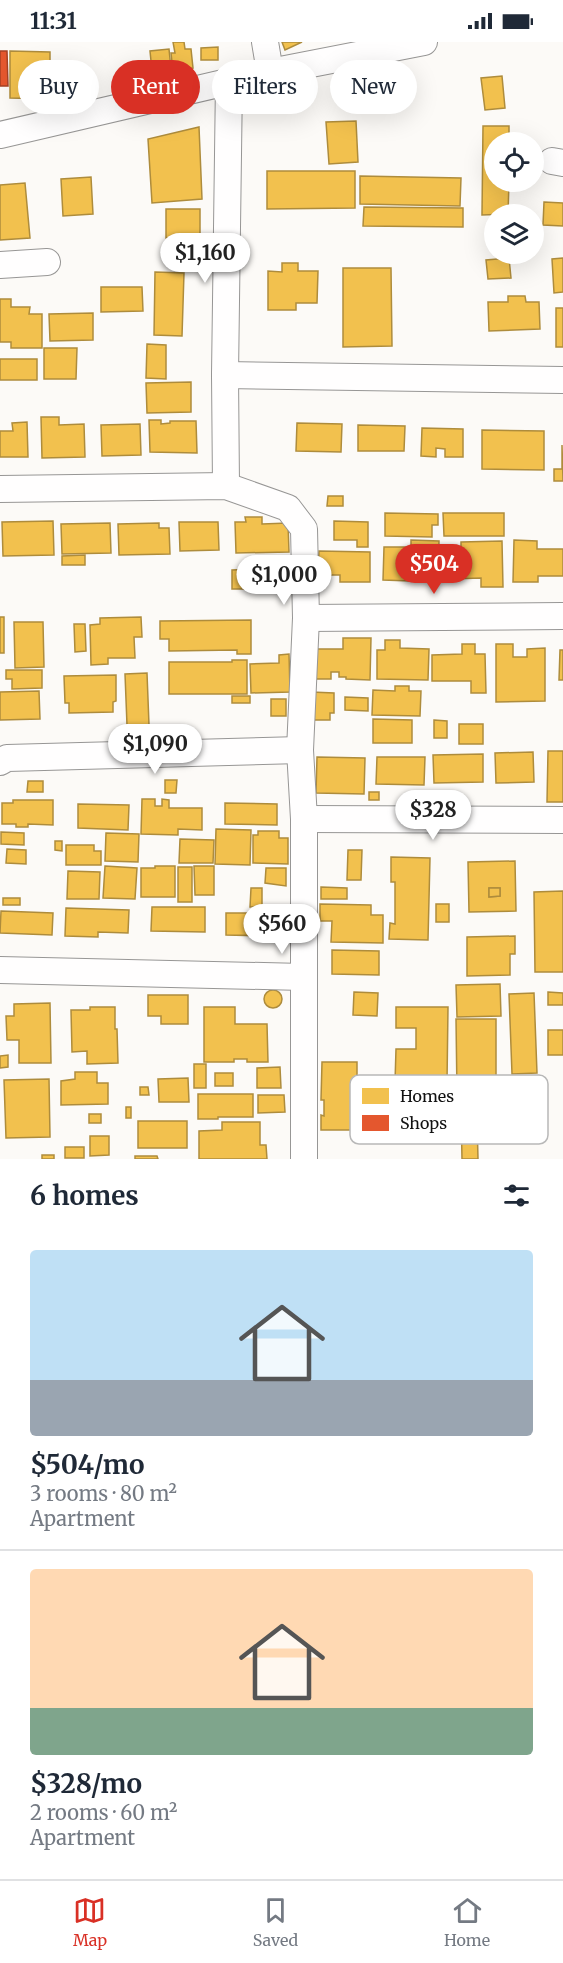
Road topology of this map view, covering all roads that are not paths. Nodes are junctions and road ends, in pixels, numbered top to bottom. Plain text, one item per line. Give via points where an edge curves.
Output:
1 (265, 42) edge
2 (424, 42) edge
3 (268, 60) edge
4 (318, 63) edge
5 (212, 85) edge
6 (229, 114) edge
7 (0, 135) edge
8 (47, 262) dead end
9 (0, 265) edge
10 (225, 375) junction
11 (563, 380) edge
12 (226, 486) junction
13 (0, 489) edge
14 (563, 616) edge
15 (306, 618) junction
16 (300, 750) junction
17 (0, 762) edge
18 (304, 819) junction
19 (563, 820) edge
20 (0, 970) edge
21 (303, 977) junction
22 (304, 1159) edge

1 - 3 street
2 - 4 street
5 - 7 street
6 - 10 street
8 - 9 street
10 - 11 street
10 - 12 street
12 - 13 street
12 - 15 street via 288,508 304,529
14 - 15 street
15 - 16 street
16 - 17 street via 7,758
16 - 18 street
18 - 19 street
18 - 21 street
20 - 21 street
21 - 22 street

